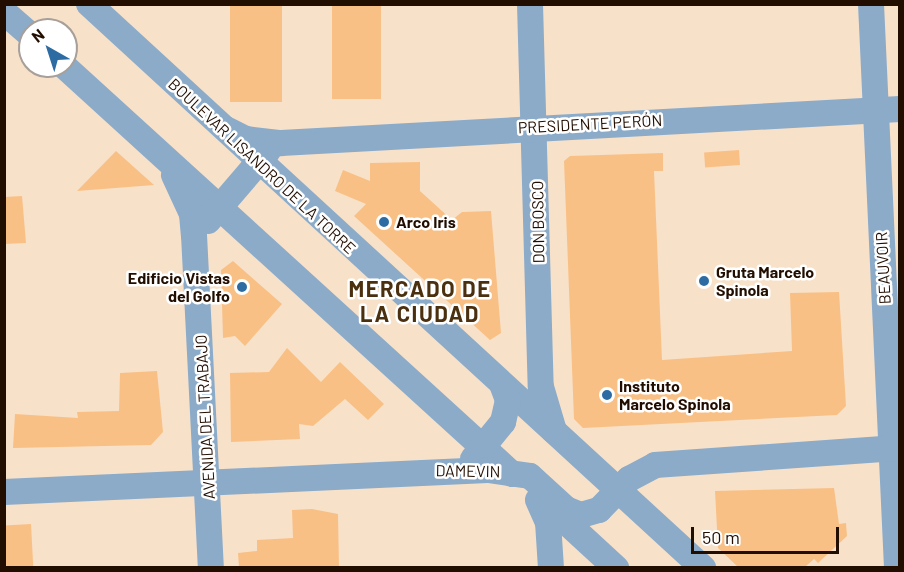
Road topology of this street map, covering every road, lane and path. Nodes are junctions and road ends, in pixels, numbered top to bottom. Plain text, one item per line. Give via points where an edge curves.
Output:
1 (88, 4) edge
2 (530, 4) edge
3 (871, 4) edge
4 (77, 78) edge
5 (887, 110) edge
6 (208, 117) junction
7 (537, 128) junction
8 (281, 143) junction
9 (165, 160) junction
10 (256, 163) junction
11 (216, 206) junction
12 (196, 267) junction
13 (503, 387) junction
14 (558, 437) junction
15 (484, 448) junction
16 (895, 448) edge
17 (452, 470) junction
18 (510, 472) junction
19 (208, 481) junction
20 (4, 492) edge
21 (535, 494) junction
22 (607, 501) junction
23 (579, 533) junction
24 (211, 567) edge
25 (551, 567) edge
26 (558, 567) edge
27 (616, 567) edge
28 (703, 567) edge
29 (897, 567) edge

1 - 6 street, BOULEVAR LISANDRO DE LA TORRE
2 - 7 street, DON BOSCO
3 - 5 street, BEAUVOIR
4 - 9 street
5 - 7 street, PRESIDENTE PERÓN
5 - 16 street, BEAUVOIR
6 - 8 street, PRESIDENTE PERÓN via 246,139
6 - 10 street, BOULEVAR LISANDRO DE LA TORRE
7 - 8 street, PRESIDENTE PERÓN
7 - 14 street, DON BOSCO via 541,387
8 - 10 street
9 - 11 street
9 - 12 street via 192,214
10 - 11 street
10 - 13 street, BOULEVAR LISANDRO DE LA TORRE
11 - 12 street via 199,240
11 - 15 street
12 - 19 street, AVENIDA DEL TRABAJO
13 - 14 street, BOULEVAR LISANDRO DE LA TORRE
13 - 15 street via 507,410
14 - 22 street, BOULEVAR LISANDRO DE LA TORRE via 591,467 605,489
15 - 17 street
15 - 18 street
16 - 22 street via 655,465
16 - 29 street, BEAUVOIR
17 - 18 street, DAMEVIN
17 - 19 street, DAMEVIN
18 - 21 street
18 - 22 street, DAMEVIN via 536,479 574,514
19 - 20 street, DAMEVIN
19 - 24 street, AVENIDA DEL TRABAJO
21 - 23 street
21 - 25 street via 548,522
22 - 23 street
22 - 28 street
23 - 26 street
23 - 27 street

